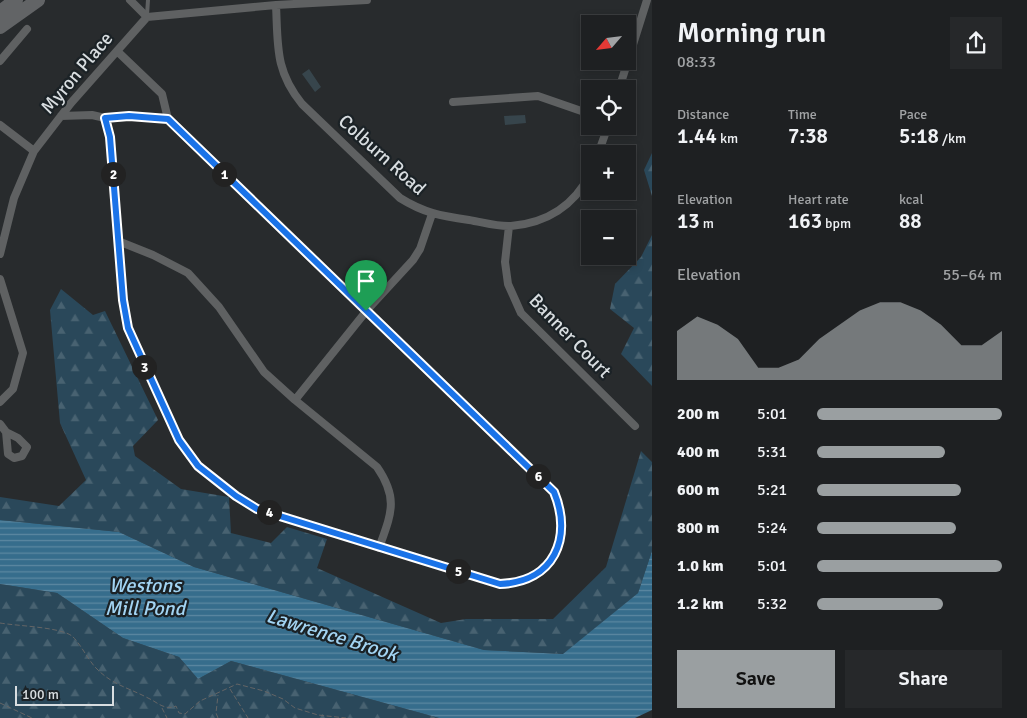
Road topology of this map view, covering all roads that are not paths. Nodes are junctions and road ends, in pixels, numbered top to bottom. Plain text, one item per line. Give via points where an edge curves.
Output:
1 (16, 0) edge
2 (38, 0) edge
3 (130, 0) edge
4 (148, 0) edge
5 (367, 0) edge
6 (647, 0) edge
7 (276, 5) junction
8 (147, 17) junction
9 (1, 23) edge
10 (27, 28) dead end
11 (117, 51) junction
12 (0, 61) edge
13 (622, 80) edge
14 (453, 102) dead end
15 (581, 111) edge
16 (61, 116) junction
17 (105, 118) junction
18 (168, 119) junction
19 (0, 125) edge
20 (34, 151) junction
21 (581, 188) edge
22 (432, 214) junction
23 (509, 226) junction
24 (118, 241) junction
25 (0, 254) edge
26 (0, 279) edge
27 (366, 311) junction
28 (295, 400) junction
29 (0, 402) edge
30 (0, 424) edge
31 (635, 426) dead end
32 (6, 432) dead end
33 (379, 548) junction

1 - 9 highway
2 - 9 highway
3 - 8 street
4 - 8 lane
5 - 7 street
6 - 13 street
7 - 8 street
7 - 22 street, Colburn Road via 280,59 290,89 400,198
8 - 11 street, Myron Place
10 - 12 street
11 - 16 street, Myron Place
11 - 18 street via 162,94
14 - 15 street via 538,96
16 - 17 street
16 - 20 street, Myron Place
17 - 18 street
17 - 24 street via 110,137
18 - 27 street
19 - 20 street
20 - 25 street, Myron Place via 14,198
21 - 23 street, Colburn Road via 572,202 557,213 531,223
22 - 23 street, Colburn Road
22 - 27 street via 420,249
23 - 31 street, Banner Court via 505,262 508,284 521,313
24 - 28 street via 188,273 219,307 264,372
24 - 33 street via 123,300 131,338 179,440 198,466 257,509
26 - 29 street via 23,353 13,388
27 - 28 street
27 - 33 street via 554,492 561,509 562,534 553,560 542,571 514,584 500,584
28 - 33 street via 354,446 387,481 392,499
30 - 32 street

